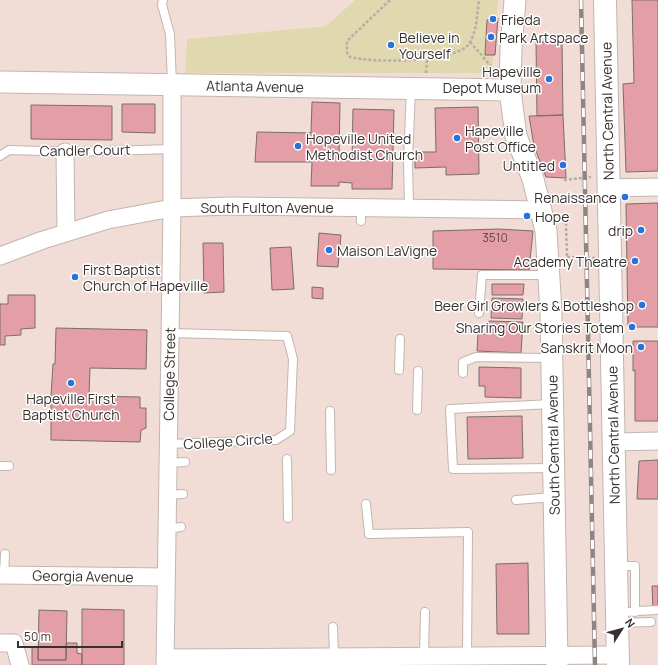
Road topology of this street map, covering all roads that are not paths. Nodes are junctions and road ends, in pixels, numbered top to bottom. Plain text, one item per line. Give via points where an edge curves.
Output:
1 (163, 0) edge
2 (515, 0) edge
3 (605, 0) edge
4 (0, 82) edge
5 (172, 84) junction
6 (411, 88) junction
7 (510, 90) junction
8 (172, 149) junction
9 (65, 152) junction
10 (0, 156) edge
11 (658, 187) edge
12 (608, 188) junction
13 (172, 208) junction
14 (541, 210) junction
15 (403, 212) junction
16 (66, 233) junction
17 (0, 256) edge
18 (548, 275) junction
19 (479, 313) dead end
20 (170, 333) junction
21 (400, 339) dead end
22 (551, 358) junction
23 (399, 370) dead end
24 (418, 370) dead end
25 (463, 373) dead end
26 (552, 404) junction
27 (417, 410) dead end
28 (330, 411) dead end
29 (658, 441) edge
30 (614, 442) junction
31 (168, 444) junction
32 (287, 459) dead end
33 (0, 466) edge
34 (9, 466) dead end
35 (554, 468) junction
36 (331, 470) dead end
37 (554, 497) junction
38 (516, 500) dead end
39 (366, 504) dead end
40 (288, 518) dead end
41 (5, 554) dead end
42 (2, 575) edge
43 (166, 577) junction
44 (658, 610) edge
45 (425, 612) dead end
46 (623, 616) junction
47 (651, 622) dead end
48 (333, 627) dead end
49 (0, 643) edge
50 (334, 656) junction
51 (424, 656) junction
52 (467, 656) junction
53 (557, 660) edge
54 (618, 660) edge
55 (165, 661) edge
56 (400, 661) edge
57 (20, 665) edge

1 - 5 lane via 170,34
2 - 7 street, South Central Avenue
3 - 12 main road, North Central Avenue
4 - 5 street, Atlanta Avenue
5 - 6 street, Atlanta Avenue
5 - 8 street, College Street
6 - 7 street, Atlanta Avenue
6 - 15 lane
7 - 14 street, South Central Avenue via 516,136 533,179
8 - 9 lane, Candler Court
8 - 13 street, College Street
9 - 10 lane, Candler Court via 9,150
9 - 16 street
11 - 12 street
12 - 30 main road, North Central Avenue
13 - 15 street, South Fulton Avenue via 230,206 361,215
13 - 16 street, South Fulton Avenue via 108,220
13 - 20 street, College Street
14 - 15 street, South Fulton Avenue
14 - 18 street, South Central Avenue via 546,231
16 - 17 street, South Fulton Avenue
18 - 19 lane via 482,275
18 - 22 street, South Central Avenue
20 - 31 street, College Street
20 - 31 lane, College Circle via 287,336 293,359 290,431 276,440
21 - 23 lane
22 - 25 lane via 476,357 463,362
22 - 26 street, South Central Avenue
24 - 27 lane
26 - 35 street, South Central Avenue
26 - 35 lane via 450,409 453,469
28 - 36 lane
29 - 30 street
30 - 46 main road, North Central Avenue via 625,566
31 - 43 street, College Street via 176,462 174,528
32 - 40 lane
33 - 34 lane
35 - 37 street, South Central Avenue
37 - 38 lane
37 - 53 street, South Central Avenue
39 - 52 lane via 369,534 468,532
41 - 42 lane
42 - 43 street, Georgia Avenue
43 - 55 street, College Street
44 - 46 lane
45 - 51 lane
46 - 47 lane
46 - 54 main road, North Central Avenue
48 - 50 lane
49 - 57 street via 14,643
50 - 55 street
50 - 56 street
51 - 52 street
51 - 56 street
52 - 53 street
53 - 54 street

